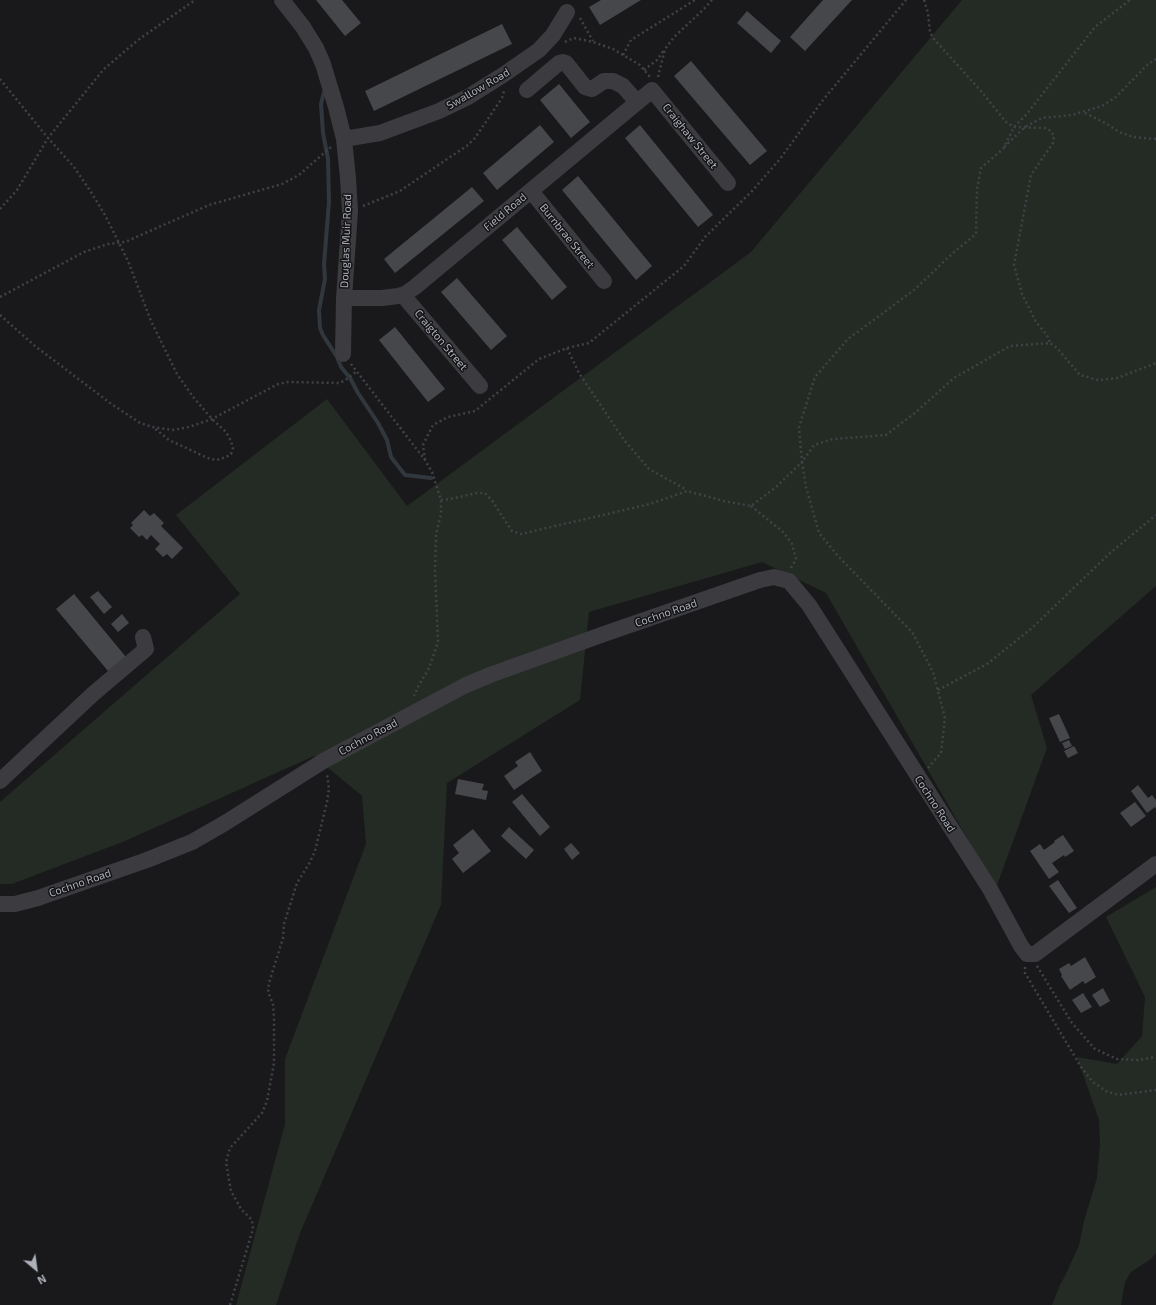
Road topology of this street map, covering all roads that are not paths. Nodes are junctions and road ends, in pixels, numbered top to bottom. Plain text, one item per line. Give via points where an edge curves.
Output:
1 (282, 0) edge
2 (567, 12) dead end
3 (654, 87) joint
4 (527, 90) dead end
5 (637, 102) junction
6 (338, 142) junction
7 (728, 183) dead end
8 (531, 191) junction
9 (604, 281) dead end
10 (404, 294) junction
11 (344, 298) junction
12 (343, 354) road end
13 (480, 386) dead end
14 (143, 637) dead end
15 (0, 781) edge
16 (1156, 864) edge
17 (0, 904) edge

1 - 6 street, Douglas Muir Road via 303,27 318,54 336,107
2 - 6 street, Swallow Road via 542,47 468,97 380,133
3 - 5 street, Field Road
3 - 7 street, Craighaw Street
4 - 5 street via 563,62 585,87 592,89 604,81 613,81 623,86
5 - 8 street, Field Road
6 - 11 street, Douglas Muir Road via 348,178 350,211
8 - 9 street, Burnbrae Street
8 - 10 street, Field Road
10 - 11 street, Field Road via 382,298
10 - 13 street, Craigton Street
11 - 12 street, Douglas Muir Road
14 - 15 street via 146,649 92,694
16 - 17 street, Cochno Road via 1031,954 1021,946 990,889 809,605 789,581 774,577 604,634 466,685 326,760 192,842 38,898 15,904

